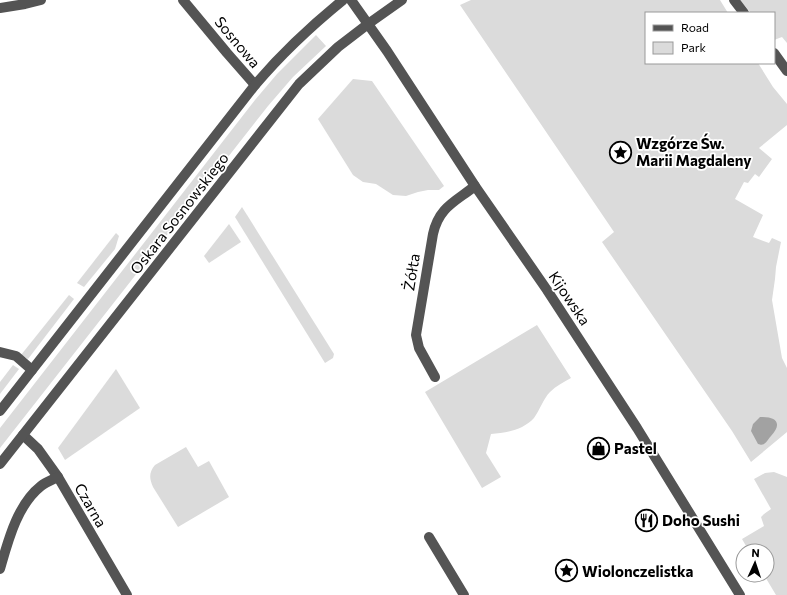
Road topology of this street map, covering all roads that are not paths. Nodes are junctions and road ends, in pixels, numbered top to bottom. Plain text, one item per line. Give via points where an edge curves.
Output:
1 (41, 0) edge
2 (183, 0) edge
3 (343, 0) edge
4 (351, 0) edge
5 (402, 0) edge
6 (734, 0) edge
7 (0, 8) edge
8 (743, 12) edge
9 (368, 24) junction
10 (775, 55) edge
11 (787, 71) edge
12 (255, 85) junction
13 (475, 186) junction
14 (0, 352) edge
15 (32, 370) junction
16 (435, 377) dead end
17 (0, 411) edge
18 (23, 435) junction
19 (0, 464) edge
20 (58, 477) junction
21 (429, 537) dead end
22 (0, 570) edge
23 (127, 595) edge
24 (464, 595) edge
25 (740, 595) edge

1 - 7 street
2 - 12 street, Sosnowa
3 - 12 street, Oskara Sosnowskiego via 296,40
4 - 9 street, Kijowska
5 - 9 street, Oskara Sosnowskiego
6 - 8 street
9 - 13 street, Kijowska
9 - 18 street, Oskara Sosnowskiego via 338,47 299,84
10 - 11 street
12 - 15 street, Oskara Sosnowskiego
13 - 16 street, Żółta via 441,213 433,234 416,335 419,348
13 - 25 street, Kijowska via 615,393
14 - 15 street via 16,356
15 - 17 street, Oskara Sosnowskiego
18 - 19 street, Oskara Sosnowskiego
18 - 20 street, Czarna via 38,449
20 - 22 street via 42,485 28,499 16,522
20 - 23 street, Czarna
21 - 24 street

